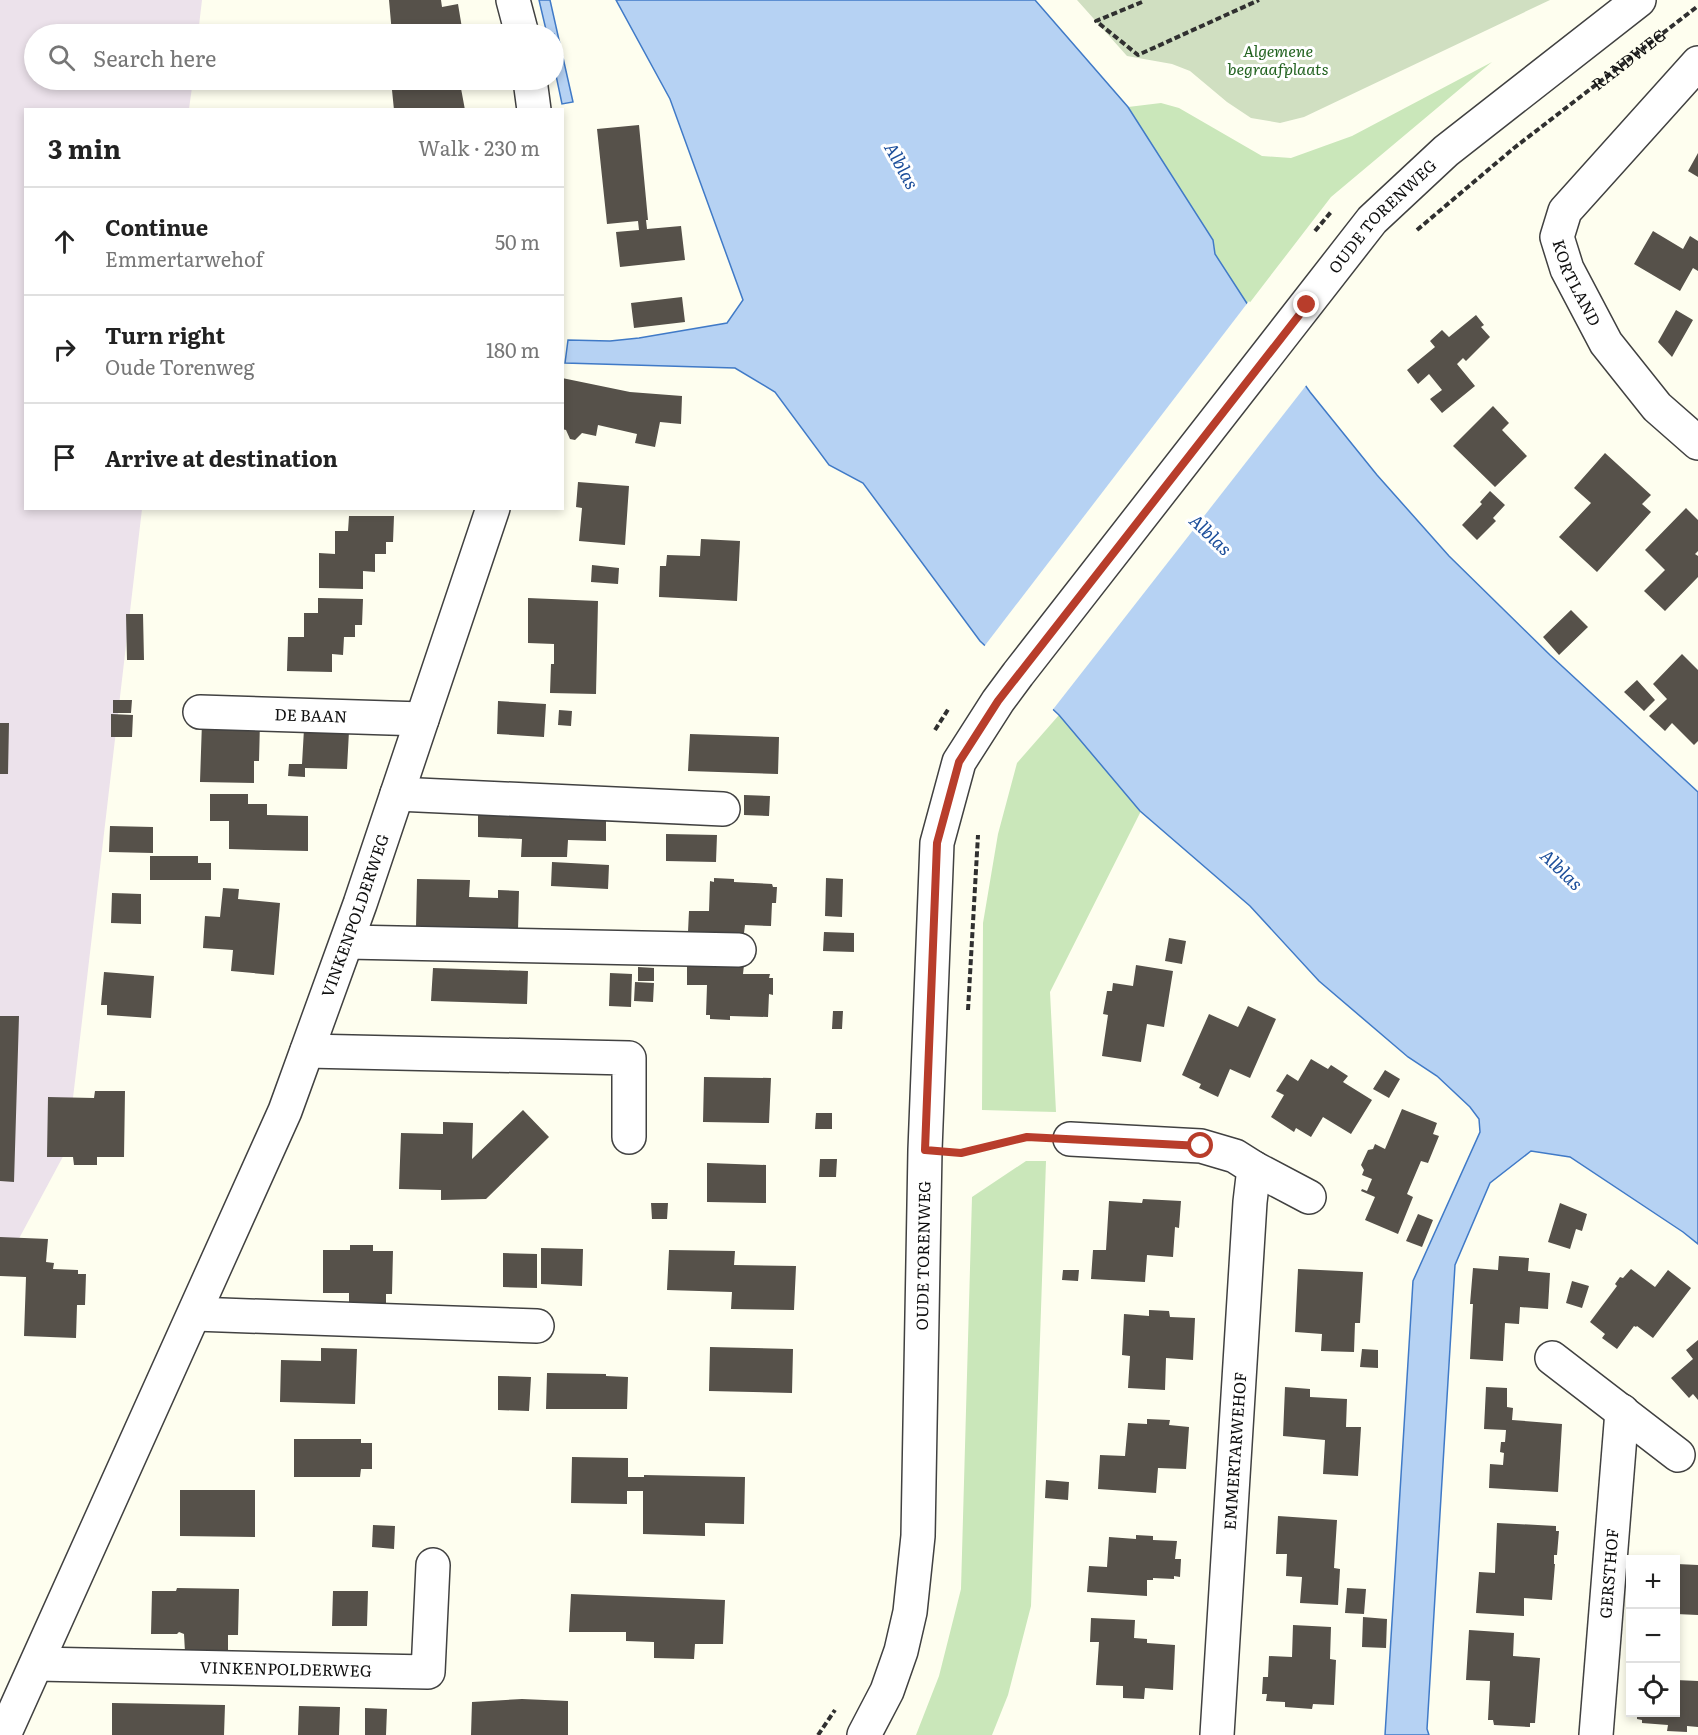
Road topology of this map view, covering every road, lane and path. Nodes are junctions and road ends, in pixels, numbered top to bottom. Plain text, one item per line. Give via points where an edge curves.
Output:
1 (513, 0) edge
2 (1259, 0) edge
3 (1639, 0) edge
4 (1142, 2) dead end
5 (1698, 6) edge
6 (519, 24) edge
7 (1698, 63) edge
8 (531, 90) edge
9 (534, 108) edge
10 (1558, 112) joint
11 (1416, 231) dead end
12 (1698, 443) edge
13 (492, 510) edge
14 (200, 712) dead end
15 (413, 719) junction
16 (397, 794) junction
17 (723, 809) dead end
18 (347, 942) junction
19 (739, 950) dead end
20 (307, 1051) junction
21 (629, 1137) dead end
22 (1070, 1139) joint
23 (925, 1150) junction
24 (1254, 1168) junction
25 (1309, 1197) dead end
26 (195, 1314) junction
27 (537, 1326) dead end
28 (1552, 1358) dead end
29 (1622, 1411) junction
30 (1678, 1455) dead end
31 (433, 1565) dead end
32 (38, 1664) junction
33 (1217, 1730) edge
34 (4, 1735) edge
35 (864, 1735) edge
36 (1596, 1735) edge

1 - 6 street
2 - 4 path via 1138,55 1096,21
3 - 23 street, OUDE TORENWEG via 1446,152 1372,220 998,701 959,762 937,843
5 - 10 path, RANDWEG
7 - 12 street, KORTLAND via 1565,211 1557,237 1567,269 1606,343 1657,407
8 - 9 street
10 - 11 path, OUDE TORENWEG
13 - 15 street, VINKENPOLDERWEG
14 - 15 street, DE BAAN
15 - 16 street, VINKENPOLDERWEG
16 - 17 street
16 - 18 street, VINKENPOLDERWEG
18 - 19 street
18 - 20 street, VINKENPOLDERWEG
20 - 21 street via 629,1058
20 - 26 street, VINKENPOLDERWEG via 285,1111
22 - 23 path via 1027,1137 961,1153
22 - 24 street via 1201,1146 1235,1156
23 - 35 street, OUDE TORENWEG via 918,1536 902,1651
24 - 25 street
24 - 33 street, EMMERTARWEHOF
26 - 27 street
26 - 32 street, VINKENPOLDERWEG
28 - 29 street
29 - 30 street
29 - 36 street, GERSTHOF
31 - 32 street, VINKENPOLDERWEG via 428,1672
32 - 34 street, VINKENPOLDERWEG

